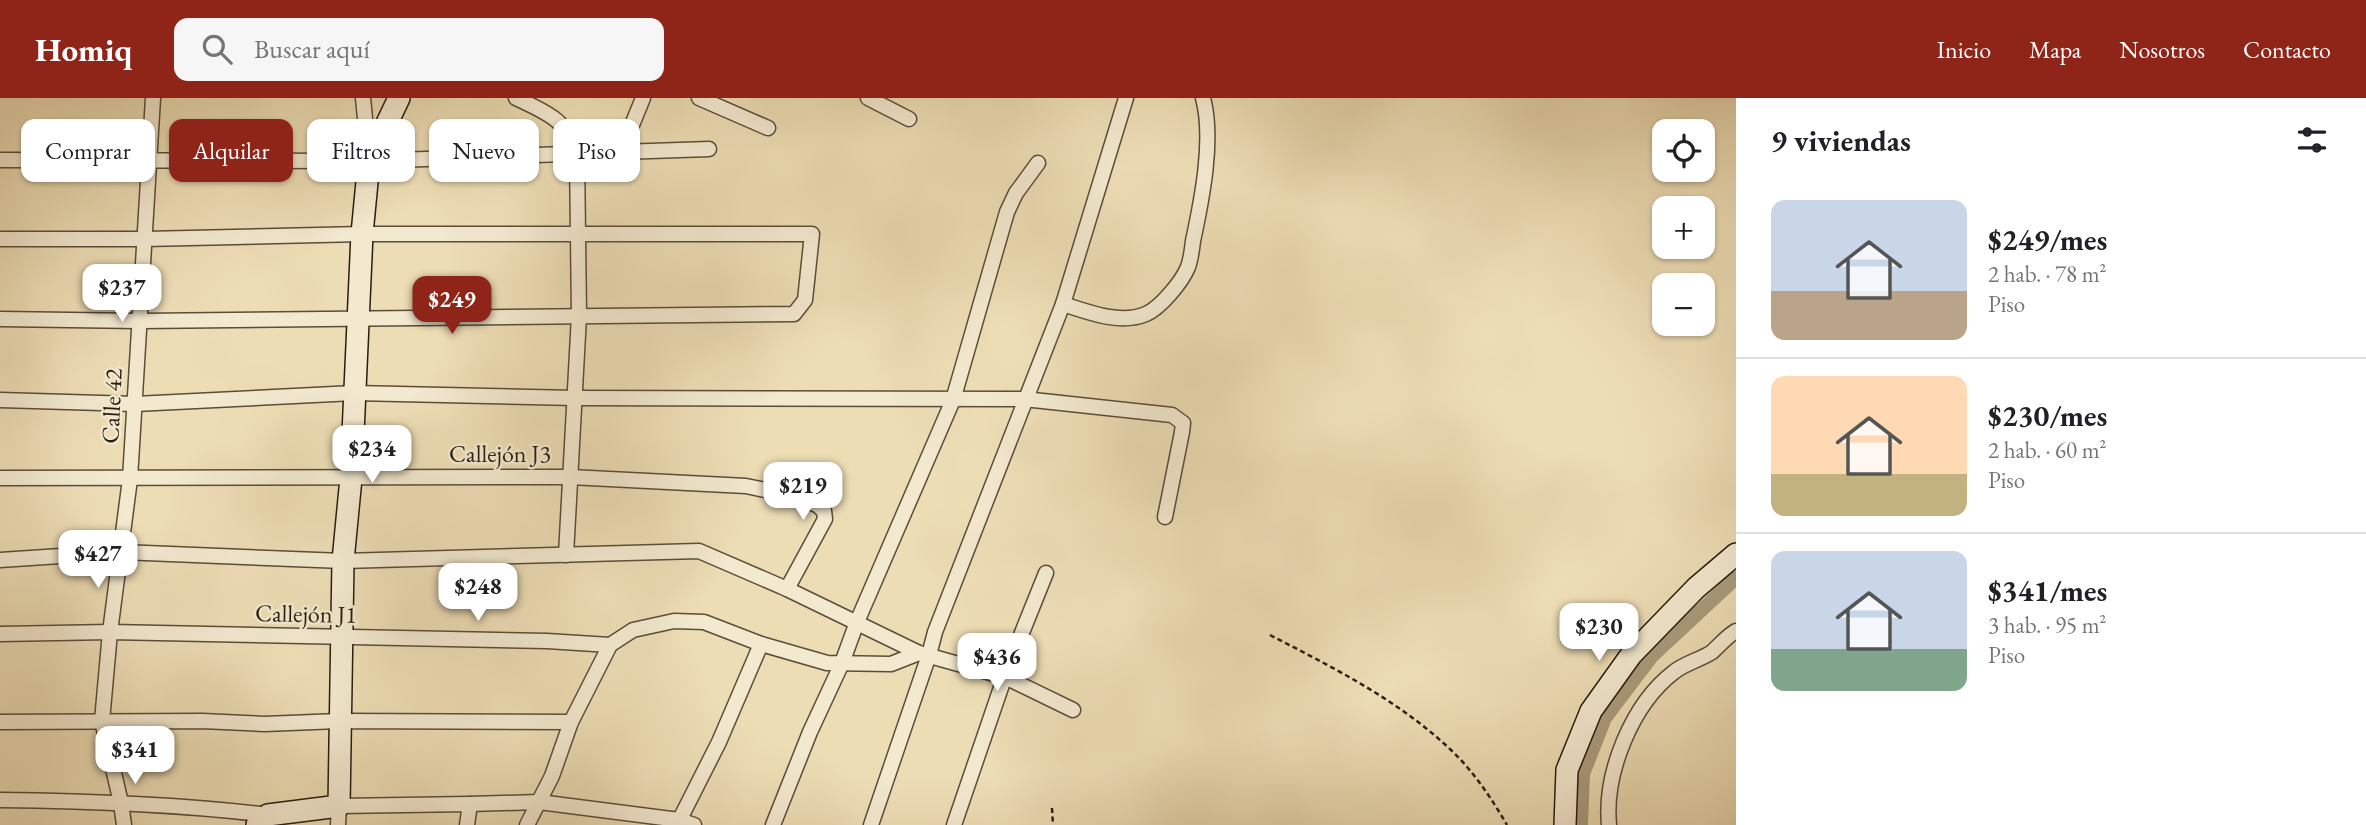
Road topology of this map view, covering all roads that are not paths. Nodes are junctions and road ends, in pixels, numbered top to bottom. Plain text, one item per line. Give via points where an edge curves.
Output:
1 (153, 98) edge
2 (363, 98) edge
3 (399, 98) edge
4 (516, 98) edge
5 (643, 98) edge
6 (699, 98) edge
7 (868, 98) edge
8 (1126, 98) edge
9 (1203, 98) edge
10 (152, 119) edge
11 (365, 119) edge
12 (389, 119) edge
13 (555, 119) edge
14 (634, 119) edge
15 (909, 119) dead end
16 (768, 128) dead end
17 (709, 149) dead end
18 (640, 151) edge
19 (553, 156) edge
20 (0, 160) edge
21 (21, 160) edge
22 (415, 160) edge
23 (155, 161) edge
24 (307, 161) edge
25 (1038, 163) dead end
26 (148, 182) edge
27 (367, 182) edge
28 (577, 182) edge
29 (362, 234) junction
30 (578, 234) junction
31 (0, 239) edge
32 (145, 239) junction
33 (1063, 304) junction
34 (579, 316) junction
35 (0, 319) edge
36 (359, 320) junction
37 (140, 321) junction
38 (354, 393) junction
39 (575, 398) junction
40 (1024, 399) junction
41 (0, 400) edge
42 (953, 400) junction
43 (135, 404) junction
44 (570, 477) junction
45 (0, 478) edge
46 (351, 478) junction
47 (131, 479) junction
48 (1165, 517) dead end
49 (121, 552) junction
50 (1736, 554) edge
51 (566, 555) junction
52 (0, 560) edge
53 (343, 561) junction
54 (1046, 573) dead end
55 (788, 589) junction
56 (857, 622) junction
57 (1736, 631) edge
58 (110, 632) junction
59 (0, 634) edge
60 (343, 637) junction
61 (761, 644) junction
62 (610, 645) junction
63 (924, 654) junction
64 (842, 663) junction
65 (1005, 677) junction
66 (1073, 710) dead end
67 (102, 721) junction
68 (340, 721) junction
69 (0, 722) edge
70 (571, 722) junction
71 (0, 800) edge
72 (539, 802) junction
73 (121, 803) junction
74 (470, 804) junction
75 (339, 816) edge
76 (263, 820) edge
77 (678, 823) edge
78 (124, 825) edge
79 (467, 825) edge
80 (527, 825) edge
81 (694, 825) edge
82 (773, 825) edge
83 (871, 825) edge
84 (954, 825) edge
85 (1565, 825) edge
86 (1609, 825) edge

1 - 10 street, Calle 42
2 - 11 street
3 - 12 street
4 - 13 street
5 - 14 street
6 - 16 street
7 - 15 street
8 - 33 street
9 - 33 street via 1207,144 1188,268 1158,308 1144,315 1105,317
17 - 18 street
19 - 22 street
20 - 21 street
23 - 24 street
25 - 42 street via 1007,212
26 - 32 street, Calle 42
27 - 29 street
28 - 30 street
29 - 30 street
29 - 32 street
29 - 36 street
30 - 34 street
30 - 34 street via 812,234 805,300 794,314
31 - 32 street
32 - 37 street, Calle 42
33 - 40 street
34 - 36 street
34 - 39 street
35 - 37 street
36 - 37 street
36 - 38 street
37 - 43 street, Calle 42
38 - 39 street
38 - 43 street
38 - 46 street
39 - 42 street
39 - 44 street
40 - 42 street
40 - 48 street via 1178,418 1182,432
40 - 63 street
41 - 43 street
42 - 56 street
43 - 47 street, Calle 42
44 - 46 street, Callejón J3
44 - 51 street
44 - 55 street, Callejón J3 via 746,486 817,505 825,519
45 - 47 street, Callejón J3
46 - 47 street, Callejón J3
46 - 53 street
47 - 49 street, Calle 42
49 - 52 street
49 - 53 street
49 - 58 street, Calle 42
50 - 85 street via 1631,655 1591,711 1567,771
51 - 53 street
51 - 55 street via 699,551
53 - 60 street
54 - 65 street
55 - 56 street
56 - 63 street
56 - 64 street
57 - 86 street via 1712,652 1675,671 1636,715 1613,778
58 - 59 street, Callejón J1
58 - 60 street, Callejón J1
58 - 67 street, Calle 42
60 - 62 street, Callejón J1
60 - 68 street
61 - 62 street via 704,622 674,621 633,631
61 - 64 street
61 - 77 street via 719,743
62 - 70 street
63 - 64 street via 891,663
63 - 65 street
63 - 83 street
64 - 82 street
65 - 66 street
65 - 84 street
67 - 68 street
67 - 69 street
67 - 73 street, Calle 42
68 - 70 street
68 - 75 street
70 - 72 street
71 - 73 street
72 - 74 street
72 - 77 street
72 - 80 street
73 - 76 street
73 - 78 street, Calle 42
74 - 75 street
74 - 79 street
75 - 76 street
77 - 81 street

